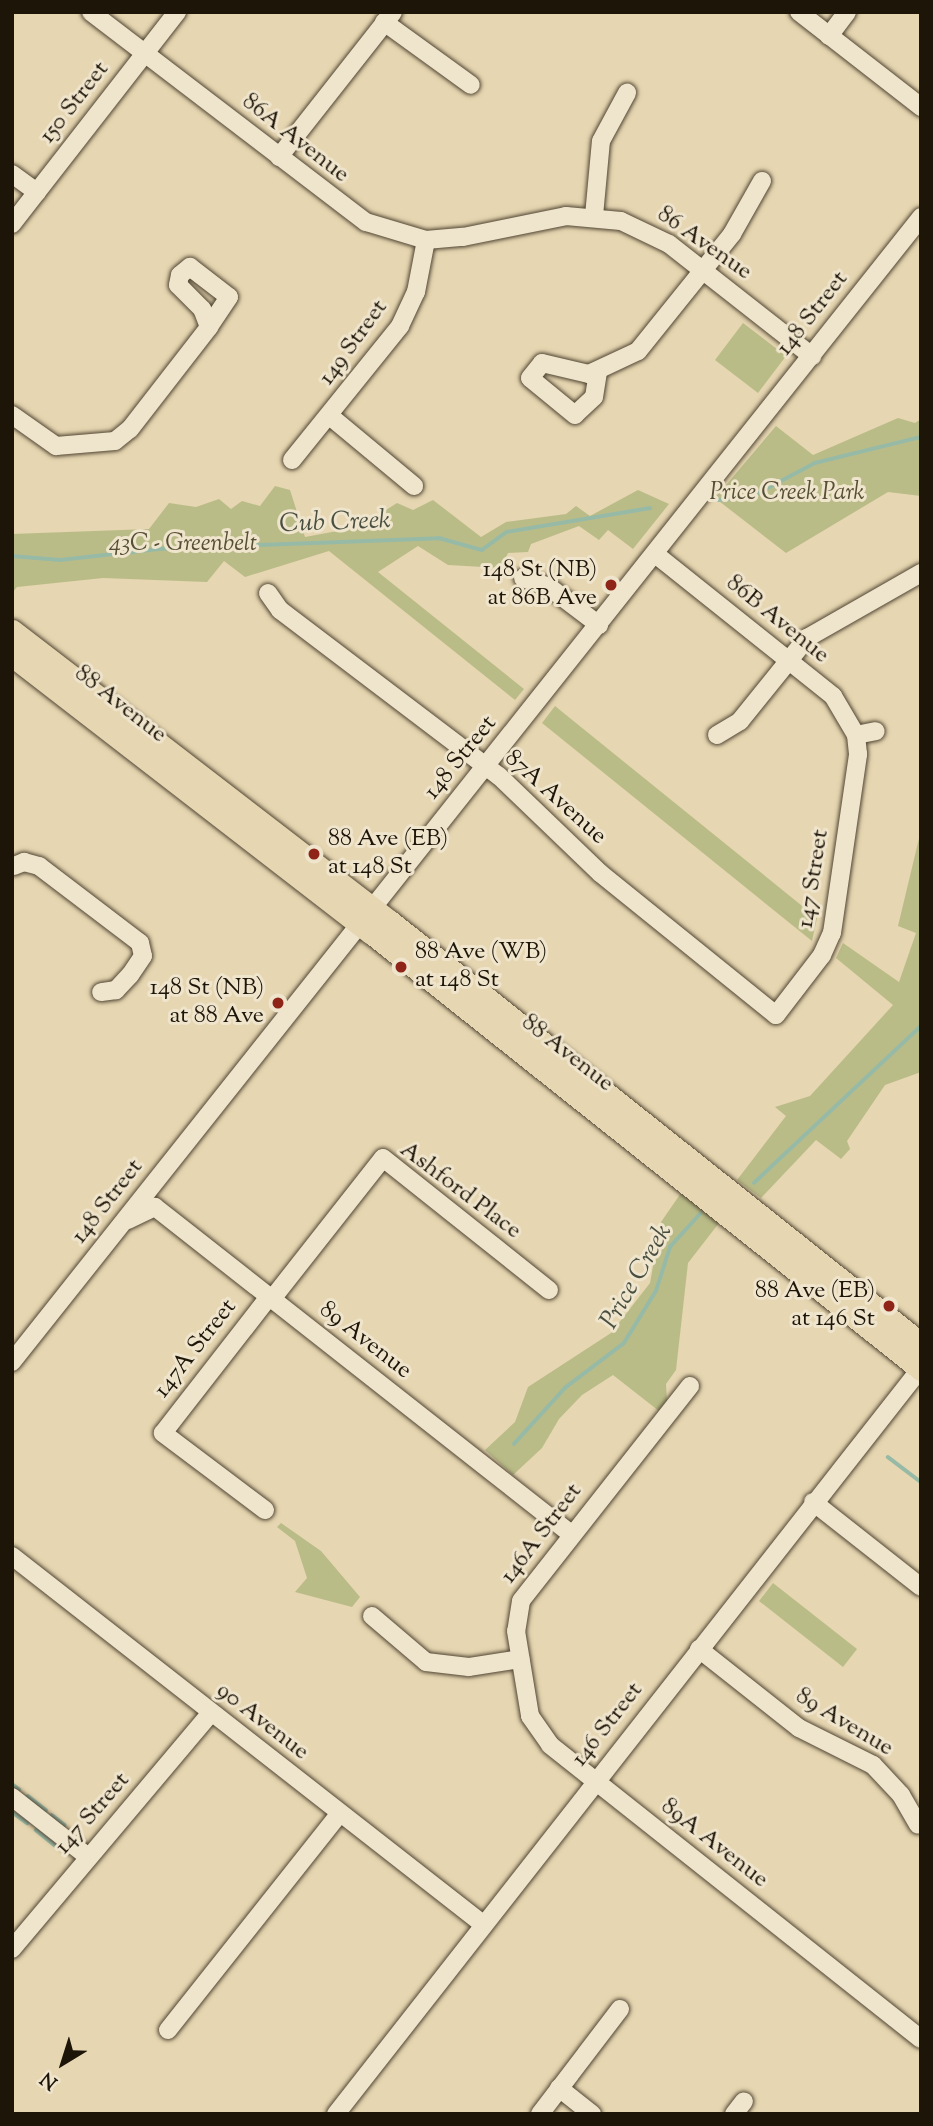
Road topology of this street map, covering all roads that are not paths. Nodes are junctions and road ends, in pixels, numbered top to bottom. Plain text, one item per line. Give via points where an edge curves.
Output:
1 (91, 12) edge
2 (177, 12) edge
3 (799, 12) edge
4 (847, 12) edge
5 (388, 17) edge
6 (829, 36) junction
7 (145, 54) junction
8 (471, 85) dead end
9 (627, 93) dead end
10 (921, 107) edge
11 (279, 157) junction
12 (12, 174) edge
13 (762, 181) dead end
14 (37, 192) junction
15 (594, 216) junction
16 (921, 218) edge
17 (12, 223) edge
18 (426, 240) junction
19 (703, 270) junction
20 (209, 327) dead end
21 (812, 356) junction
22 (598, 372) dead end
23 (12, 415) edge
24 (331, 417) junction
25 (292, 460) dead end
26 (414, 486) dead end
27 (655, 554) junction
28 (921, 573) edge
29 (523, 578) dead end
30 (268, 593) dead end
31 (599, 625) junction
32 (12, 631) edge
33 (12, 655) edge
34 (788, 660) junction
35 (876, 731) dead end
36 (716, 735) dead end
37 (856, 735) junction
38 (486, 767) junction
39 (13, 866) edge
40 (365, 915) junction
41 (101, 992) dead end
42 (776, 1015) joint
43 (124, 1222) junction
44 (549, 1290) dead end
45 (270, 1298) junction
46 (921, 1344) edge
47 (12, 1362) edge
48 (921, 1369) edge
49 (690, 1386) dead end
50 (813, 1502) junction
51 (265, 1510) dead end
52 (571, 1534) junction
53 (12, 1556) edge
54 (921, 1587) edge
55 (372, 1616) dead end
56 (699, 1649) junction
57 (520, 1659) junction
58 (211, 1713) junction
59 (595, 1782) junction
60 (12, 1797) edge
61 (339, 1814) junction
62 (918, 1825) dead end
63 (87, 1856) junction
64 (484, 1924) junction
65 (12, 1949) edge
66 (620, 2009) dead end
67 (168, 2030) dead end
68 (921, 2039) edge
69 (559, 2088) junction
70 (336, 2114) edge
71 (540, 2114) edge
72 (592, 2114) edge

1 - 7 street, 86A Avenue
2 - 7 street, 150 Street
3 - 6 street
4 - 6 street
5 - 8 street
5 - 11 street
6 - 10 street
7 - 11 street, 86A Avenue
7 - 14 street, 150 Street
9 - 15 street via 603,135
11 - 18 street, 86A Avenue via 354,216
12 - 14 street
13 - 19 street via 744,216
14 - 17 street, 150 Street
15 - 18 street, 86 Avenue via 554,218
15 - 19 street, 86 Avenue via 647,231
16 - 21 street, 148 Street
18 - 24 street, 149 Street via 416,292 403,321
19 - 21 street, 86 Avenue
19 - 22 street via 638,351
20 - 23 street via 130,429 115,441 56,446
21 - 27 street, 148 Street
24 - 25 street, 149 Street
24 - 26 street
27 - 31 street, 148 Street
27 - 34 street, 86B Avenue
28 - 34 street via 807,638
29 - 31 street via 549,587
30 - 38 street, 87A Avenue via 280,610
31 - 38 street, 148 Street
32 - 40 main road, 88 Avenue
33 - 40 main road, 88 Avenue
34 - 36 street via 740,721
34 - 37 street, 86B Avenue via 837,701
35 - 37 street
37 - 42 street, 147 Street via 858,754 832,933 822,956
38 - 40 street, 148 Street
38 - 42 street, 87A Avenue via 600,873
39 - 41 street via 24,862 39,866 140,943 143,956 130,975 116,990
40 - 43 street, 148 Street
40 - 46 main road, 88 Avenue
40 - 48 main road, 88 Avenue
43 - 45 street, 89 Avenue via 155,1207
43 - 47 street, 148 Street
44 - 45 street, Ashford Place via 383,1158
45 - 51 street, 147A Street via 163,1433
45 - 52 street, 89 Avenue
48 - 50 street, 146 Street
49 - 52 street, 146A Street
50 - 54 street
50 - 56 street, 146 Street
52 - 57 street, 146A Street via 521,1601 515,1621
53 - 58 street, 90 Avenue
55 - 57 street via 426,1662 469,1667
56 - 59 street, 146 Street
56 - 62 street, 89 Avenue via 799,1727 873,1765 901,1795
57 - 59 street, 89A Avenue via 535,1727
58 - 61 street, 90 Avenue
58 - 63 street, 147 Street
59 - 64 street, 146 Street
59 - 68 street, 89A Avenue
60 - 63 street
61 - 64 street, 90 Avenue
61 - 67 street
63 - 65 street, 147 Street
64 - 70 street, 146 Street
66 - 69 street
69 - 71 street
69 - 72 street

